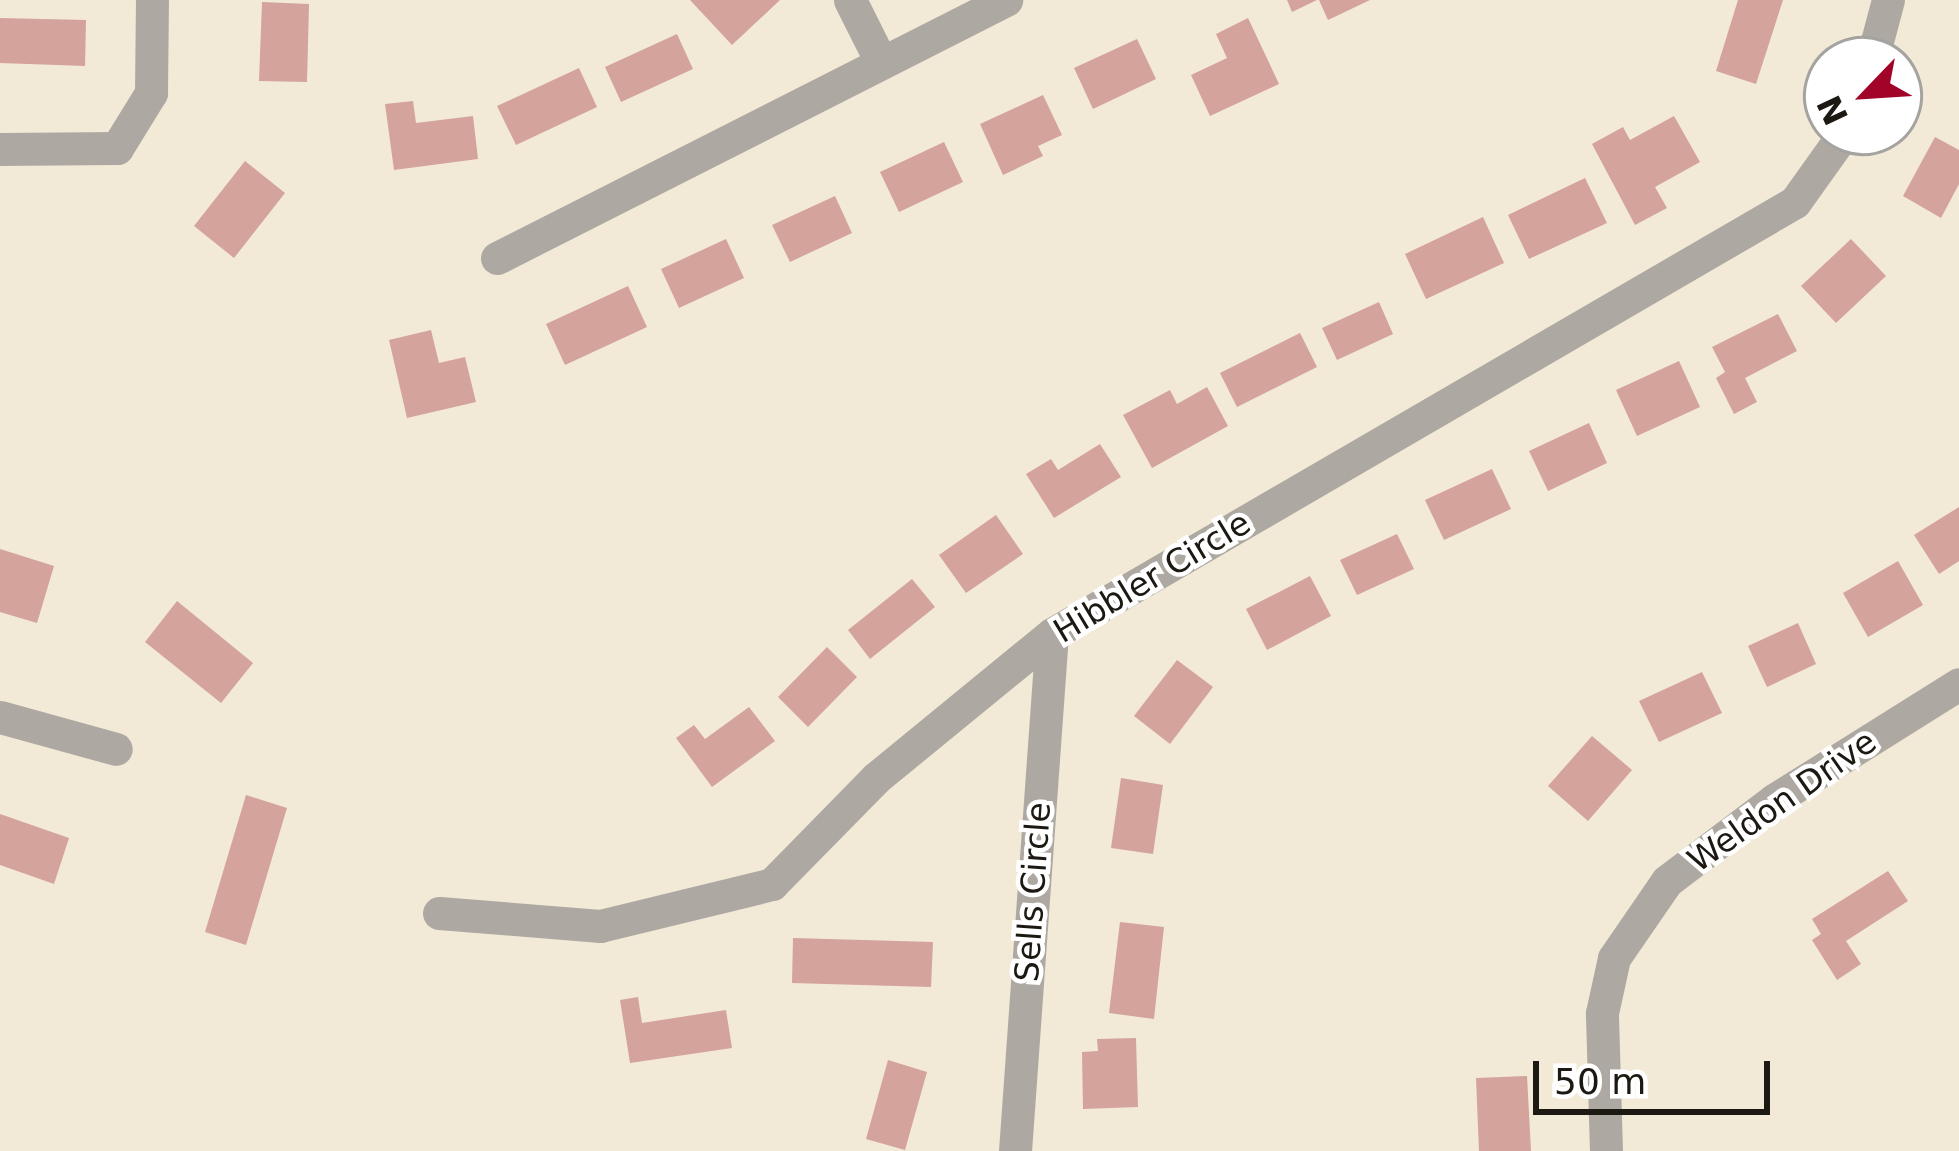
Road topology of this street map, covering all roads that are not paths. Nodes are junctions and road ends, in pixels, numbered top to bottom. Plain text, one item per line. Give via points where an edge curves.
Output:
1 (152, 0) edge
2 (850, 0) edge
3 (1006, 0) edge
4 (1888, 0) edge
5 (1878, 36) edge
6 (880, 60) junction
7 (0, 149) edge
8 (1828, 156) edge
9 (497, 258) dead end
10 (1052, 634) junction
11 (1959, 684) edge
12 (0, 717) edge
13 (116, 749) dead end
14 (439, 913) dead end
15 (1015, 1151) edge
16 (1606, 1151) edge

1 - 7 street via 152,93 117,148
2 - 6 street
3 - 6 street
4 - 5 street
6 - 9 street
8 - 10 street, Hibbler Circle via 1795,202
10 - 14 street, Hibbler Circle via 876,778 772,884 600,926
10 - 15 street, Sells Circle
11 - 16 street, Weldon Drive via 1774,800 1667,881 1614,958 1602,1013
12 - 13 street

